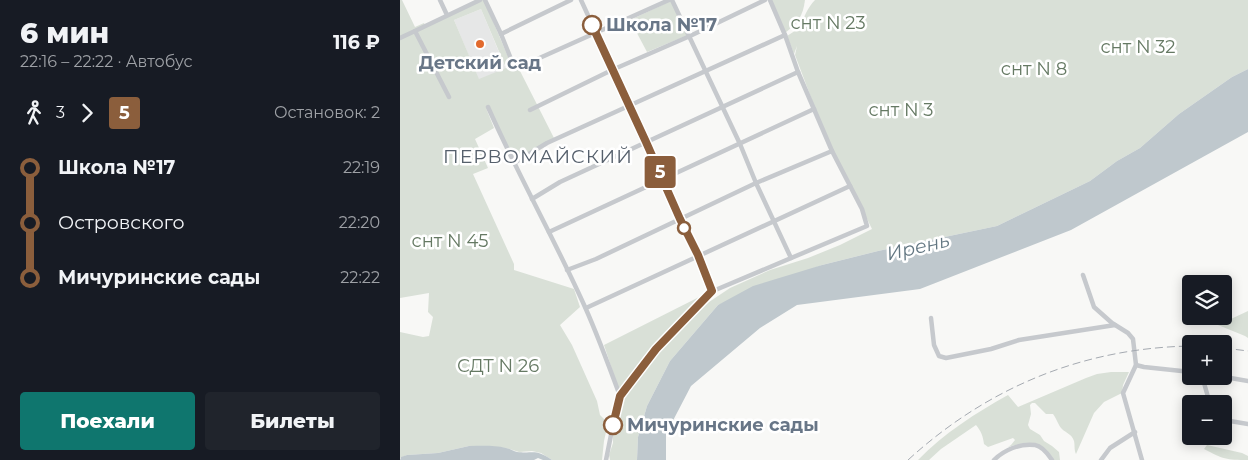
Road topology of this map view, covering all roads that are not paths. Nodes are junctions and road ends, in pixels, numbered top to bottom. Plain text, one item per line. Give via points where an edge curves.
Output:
1 (440, 0) edge
2 (480, 0) edge
3 (485, 0) edge
4 (571, 0) edge
5 (581, 0) edge
6 (671, 0) edge
7 (765, 0) edge
8 (770, 0) edge
9 (448, 16) junction
10 (415, 31) junction
11 (501, 34) junction
12 (596, 34) junction
13 (785, 35) junction
14 (690, 36) junction
15 (400, 38) edge
16 (612, 70) junction
17 (705, 71) junction
18 (798, 72) junction
19 (449, 97) dead end
20 (630, 106) junction
21 (488, 108) dead end
22 (723, 108) junction
23 (814, 109) junction
24 (530, 110) dead end
25 (646, 142) junction
26 (740, 144) junction
27 (832, 151) junction
28 (514, 163) junction
29 (663, 179) junction
30 (756, 183) junction
31 (850, 186) junction
32 (532, 199) junction
33 (680, 219) junction
34 (774, 220) junction
35 (549, 232) junction
36 (698, 255) junction
37 (791, 258) junction
38 (567, 270) junction
39 (1083, 275) dead end
40 (712, 291) junction
41 (586, 308) junction
42 (931, 318) dead end
43 (1115, 325) junction
44 (1136, 365) junction
45 (1182, 371) edge
46 (1232, 378) edge
47 (1248, 381) edge
48 (620, 396) junction
49 (1232, 421) edge
50 (1248, 424) edge
51 (1134, 432) junction
52 (606, 460) edge
53 (994, 460) edge
54 (1052, 460) edge
55 (1100, 460) edge
56 (1142, 460) edge

1 - 9 street
2 - 9 street
3 - 11 street
4 - 11 street
5 - 12 street
6 - 12 street
6 - 14 street
7 - 14 street
8 - 13 street
9 - 10 street
10 - 15 street
10 - 19 street
11 - 12 street via 515,69
12 - 16 street
13 - 17 street
13 - 18 street
14 - 16 street
14 - 17 street
16 - 20 street
16 - 24 street
17 - 20 street
17 - 22 street
18 - 22 street
18 - 23 street
20 - 25 street
20 - 28 street via 547,143
21 - 28 street
22 - 25 street
22 - 26 street
23 - 26 street
23 - 27 street
25 - 29 street
25 - 32 street via 560,182
26 - 29 street
26 - 30 street
27 - 30 street
27 - 31 street
28 - 32 street
29 - 33 street
29 - 35 street
30 - 33 street
30 - 34 street
31 - 34 street
31 - 37 street via 867,226
32 - 35 street
33 - 36 street
33 - 38 street
34 - 36 street
34 - 37 street
35 - 38 street
36 - 40 street
36 - 41 street
37 - 40 street
38 - 41 street
39 - 43 street via 1094,307
40 - 48 street via 656,349
41 - 48 street
42 - 43 street via 934,345 939,356 946,358 1020,340
43 - 44 street via 1131,336
44 - 45 street
44 - 51 street via 1123,392
46 - 47 street
48 - 52 street
49 - 50 street
51 - 55 street via 1110,448
51 - 56 street
53 - 54 street via 1017,446 1036,444

